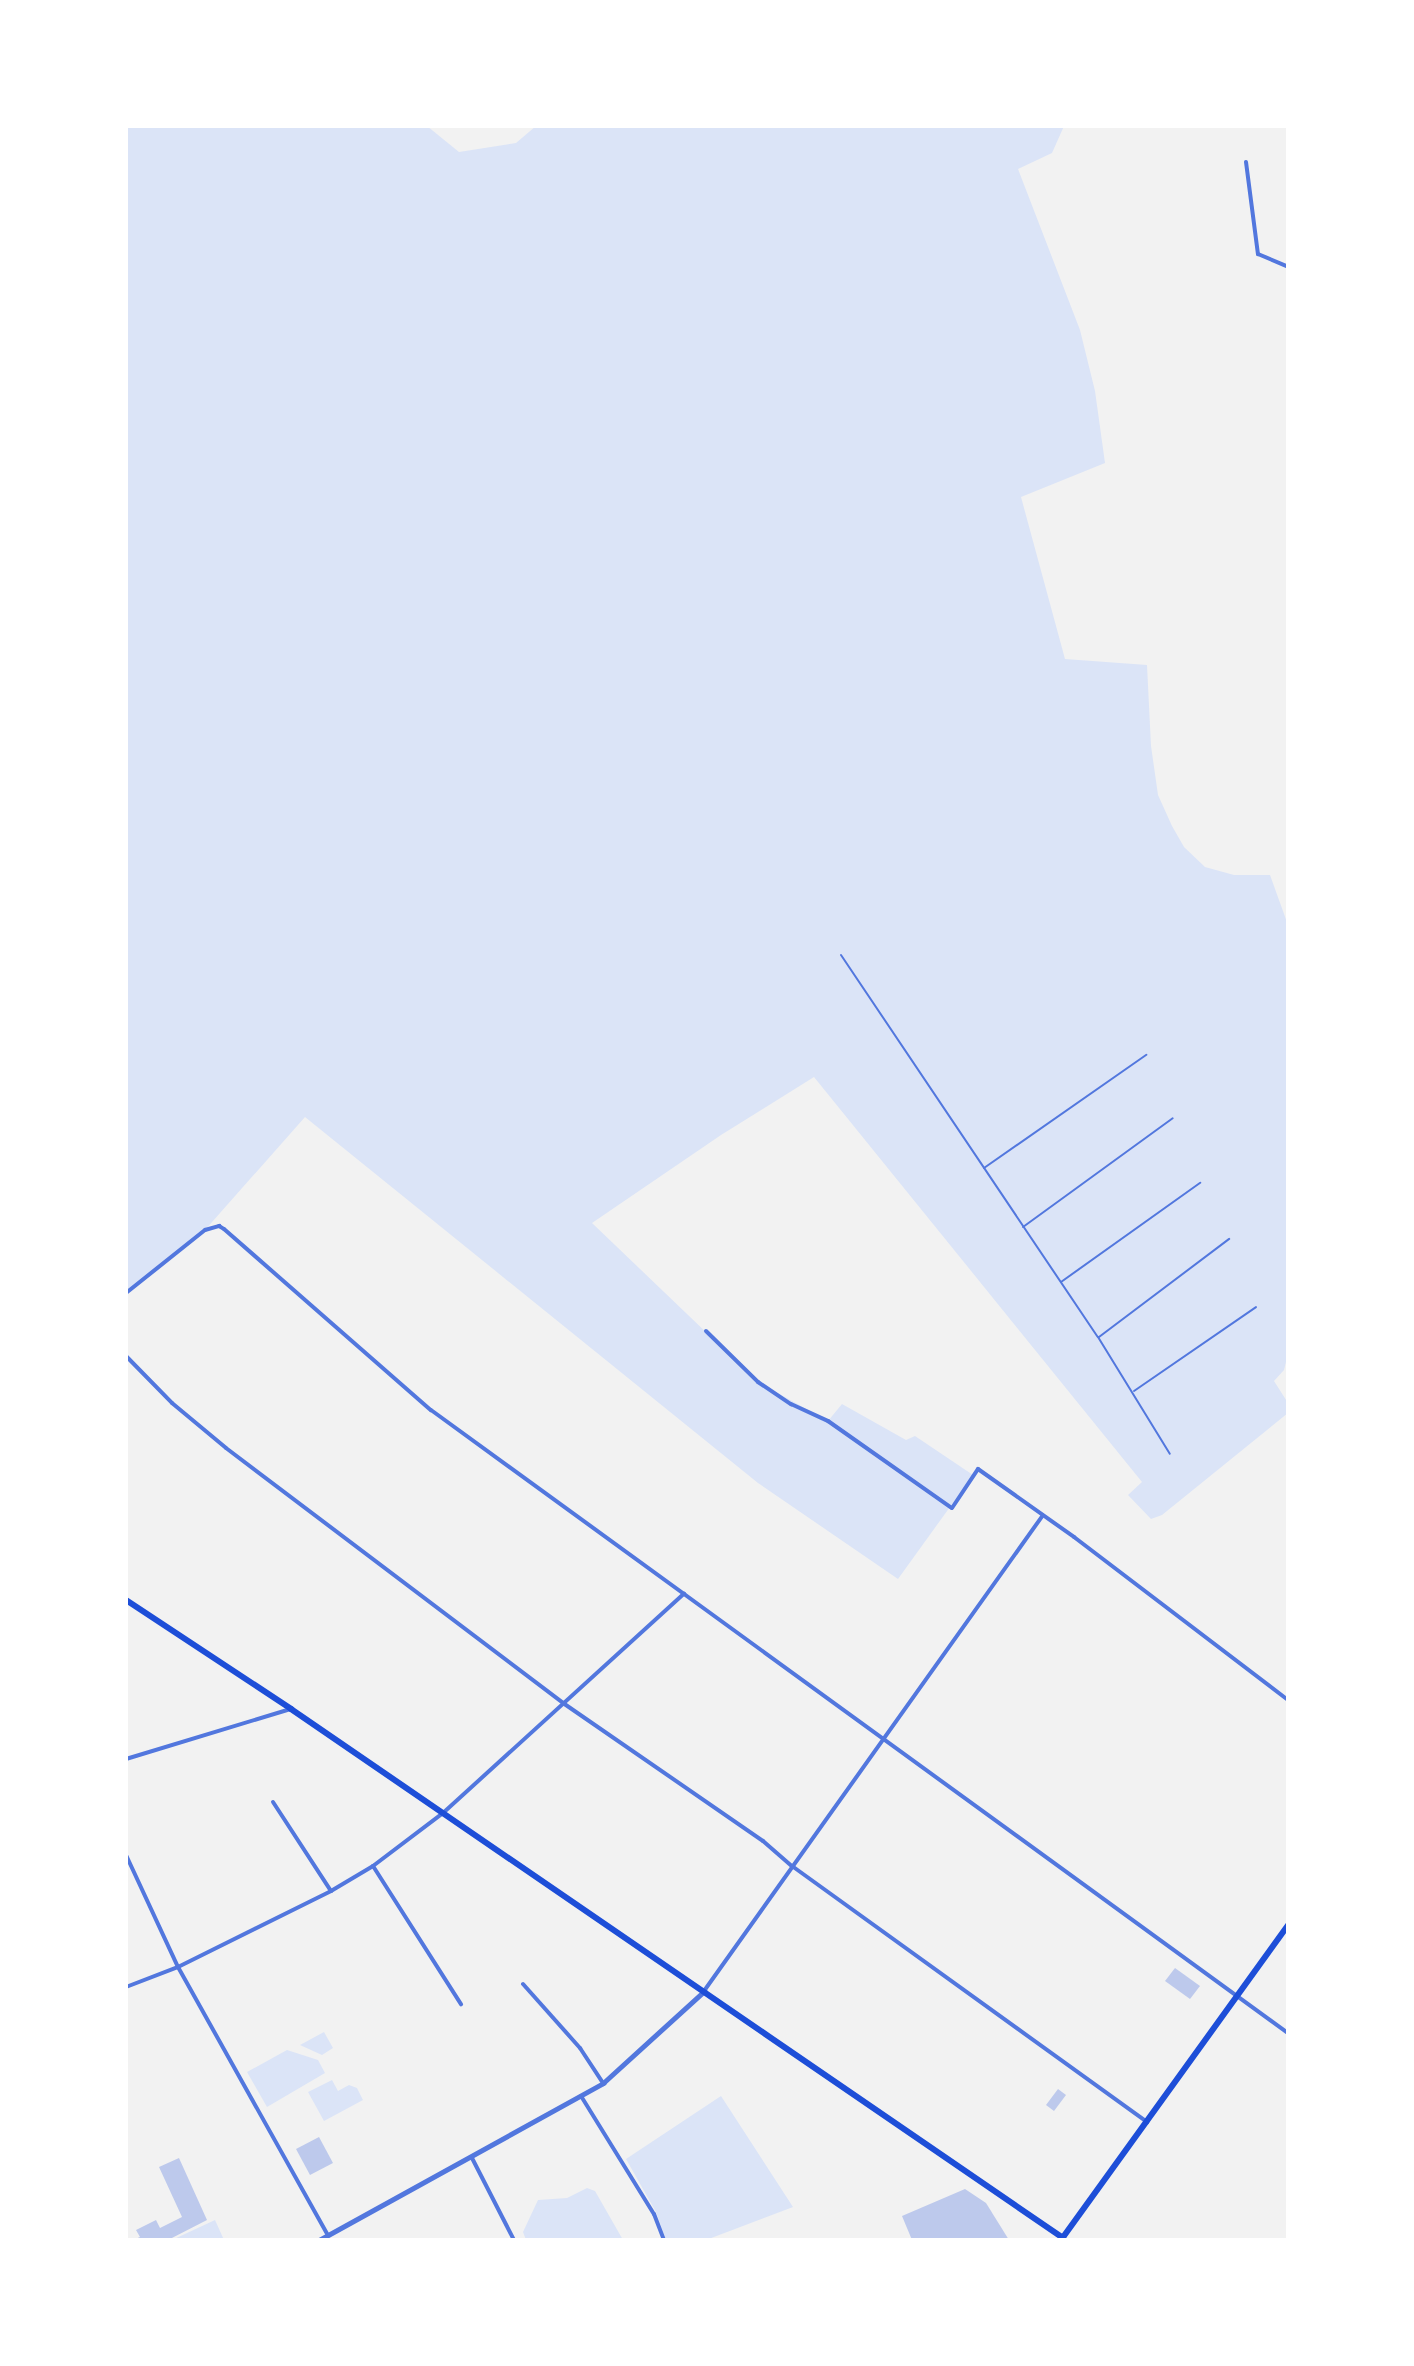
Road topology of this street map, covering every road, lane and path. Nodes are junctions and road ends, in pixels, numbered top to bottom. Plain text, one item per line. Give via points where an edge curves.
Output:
1 (1246, 162) dead end
2 (1288, 267) edge
3 (841, 955) dead end
4 (1146, 1055) dead end
5 (1173, 1118) dead end
6 (983, 1168) junction
7 (1200, 1183) dead end
8 (1022, 1227) junction
9 (1229, 1239) dead end
10 (1060, 1283) junction
11 (126, 1293) edge
12 (1256, 1307) dead end
13 (706, 1331) dead end
14 (1098, 1337) junction
15 (126, 1356) edge
16 (1133, 1391) junction
17 (1170, 1454) dead end
18 (1043, 1515) junction
19 (684, 1594) junction
20 (126, 1600) edge
21 (1288, 1700) edge
22 (563, 1703) junction
23 (291, 1709) junction
24 (883, 1736) junction
25 (126, 1759) edge
26 (273, 1802) dead end
27 (443, 1813) junction
28 (126, 1855) edge
29 (373, 1866) junction
30 (792, 1866) junction
31 (331, 1891) junction
32 (1288, 1925) edge
33 (178, 1967) junction
34 (523, 1984) dead end
35 (126, 1987) edge
36 (704, 1991) junction
37 (1237, 1995) junction
38 (461, 2004) dead end
39 (1288, 2033) edge
40 (603, 2083) junction
41 (581, 2096) junction
42 (1147, 2122) junction
43 (472, 2158) junction
44 (328, 2235) junction
45 (1063, 2239) edge
46 (319, 2240) edge
47 (514, 2240) edge
48 (664, 2240) edge

1 - 2 street via 1258,254
3 - 6 lane
4 - 6 lane
5 - 8 lane
6 - 8 lane
7 - 10 lane
8 - 10 lane
9 - 14 lane
10 - 14 lane
11 - 19 street via 205,1230 219,1226 431,1410
12 - 16 lane
13 - 18 street via 758,1382 828,1421 952,1508 978,1469
14 - 16 lane
15 - 22 street via 226,1448
16 - 17 lane
18 - 21 street
18 - 24 street
19 - 22 street
19 - 24 street
20 - 23 main road
22 - 27 street
22 - 30 street
23 - 25 street
23 - 27 main road
24 - 30 street
24 - 37 street
26 - 31 street
27 - 29 street
27 - 36 main road
28 - 33 street
29 - 31 street
29 - 38 street
30 - 36 street
30 - 42 street
31 - 33 street
32 - 37 main road
33 - 35 street
33 - 44 street
34 - 40 street via 573,2039
36 - 40 street
36 - 45 main road
37 - 39 street
37 - 42 main road
40 - 41 street
41 - 43 street
41 - 48 street via 647,2201
42 - 45 main road
43 - 44 street
43 - 47 street
44 - 46 street

